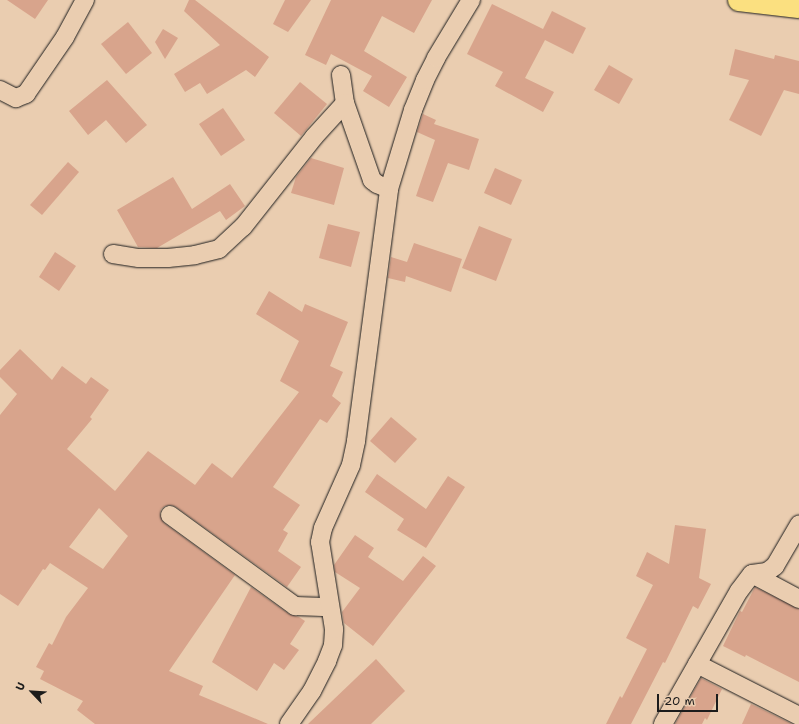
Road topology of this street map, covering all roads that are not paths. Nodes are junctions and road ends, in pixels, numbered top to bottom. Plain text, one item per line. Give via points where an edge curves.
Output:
1 (85, 0) edge
2 (471, 0) edge
3 (739, 0) edge
4 (799, 7) edge
5 (341, 75) dead end
6 (0, 90) edge
7 (345, 103) junction
8 (389, 189) junction
9 (113, 254) dead end
10 (170, 515) dead end
11 (799, 525) edge
12 (752, 574) junction
13 (799, 599) edge
14 (330, 607) junction
15 (697, 664) junction
16 (799, 716) edge
17 (289, 724) edge
18 (663, 724) edge

1 - 6 street via 65,36 26,94 16,98
2 - 8 street via 425,80
3 - 4 main road
5 - 7 street
7 - 8 street via 372,180
7 - 9 street via 314,136 244,227 219,249 168,258 139,258
8 - 14 street via 374,318 352,465 323,528 320,542
10 - 14 street via 295,606
11 - 12 street via 775,566 767,572
12 - 13 street
12 - 15 street via 731,603
14 - 17 street via 334,629 328,662
15 - 16 street
15 - 18 street

